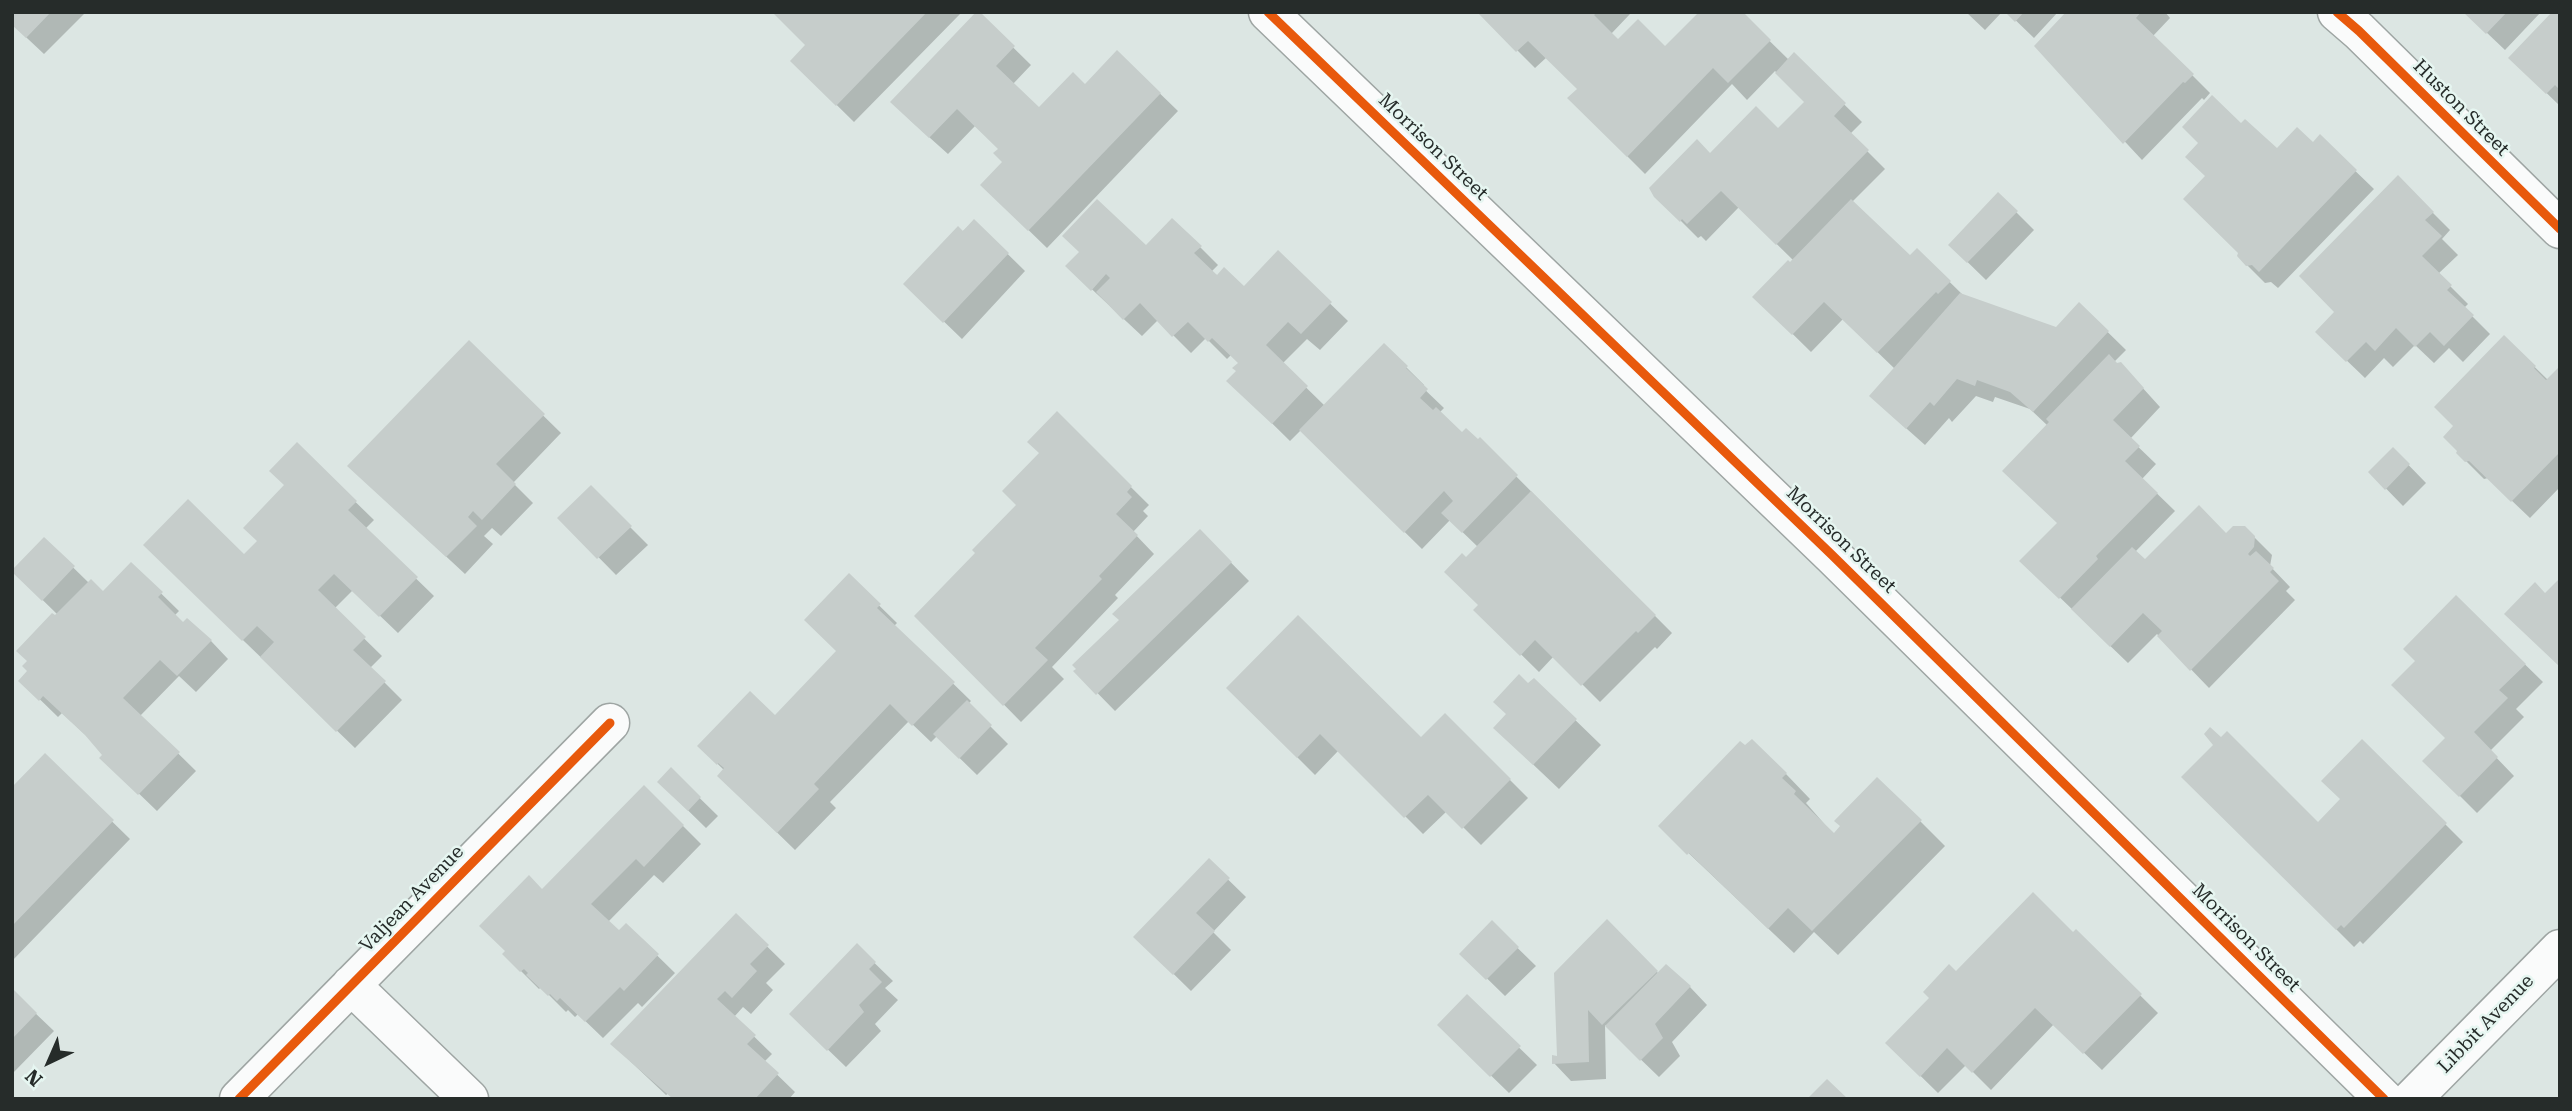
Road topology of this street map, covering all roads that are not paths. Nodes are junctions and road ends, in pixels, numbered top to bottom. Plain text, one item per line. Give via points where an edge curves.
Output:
1 (1268, 12) edge
2 (2337, 12) edge
3 (2560, 229) edge
4 (610, 723) dead end
5 (2560, 949) edge
6 (351, 985) junction
7 (239, 1099) edge
8 (469, 1099) edge
9 (2385, 1099) edge
10 (2412, 1099) edge

1 - 9 street, Morrison Street via 1832,555
2 - 3 street, Huston Street
4 - 6 street, Valjean Avenue
5 - 10 street, Libbit Avenue
6 - 7 street, Valjean Avenue
6 - 8 street

